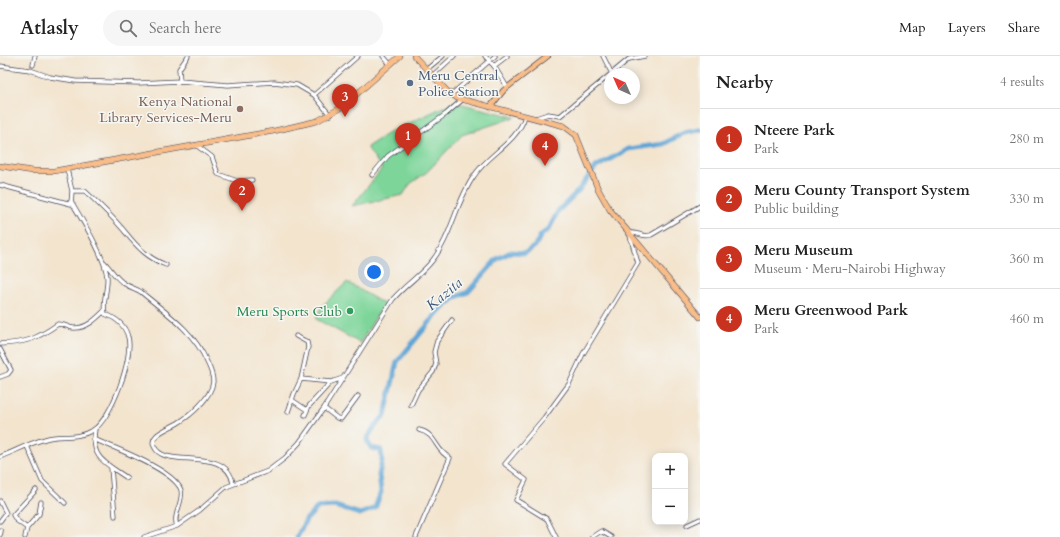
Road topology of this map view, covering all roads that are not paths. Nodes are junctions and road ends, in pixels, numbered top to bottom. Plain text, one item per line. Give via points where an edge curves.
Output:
1 (35, 56) edge
2 (188, 56) edge
3 (358, 56) edge
4 (383, 56) edge
5 (399, 56) edge
6 (414, 56) edge
7 (443, 56) edge
8 (454, 56) edge
9 (485, 56) edge
10 (495, 56) edge
11 (507, 56) edge
12 (548, 56) edge
13 (603, 56) edge
14 (645, 56) edge
15 (489, 61) junction
16 (390, 64) junction
17 (34, 65) dead end
18 (0, 66) edge
19 (494, 66) junction
20 (609, 68) edge
21 (617, 68) edge
22 (427, 69) junction
23 (432, 76) junction
24 (604, 78) edge
25 (180, 81) junction
26 (507, 88) junction
27 (314, 95) junction
28 (451, 95) junction
29 (462, 100) junction
30 (490, 107) junction
31 (330, 115) junction
32 (525, 116) junction
33 (536, 118) junction
34 (196, 145) junction
35 (0, 166) edge
36 (67, 169) junction
37 (372, 175) dead end
38 (252, 180) dead end
39 (0, 185) edge
40 (72, 191) junction
41 (71, 202) junction
42 (700, 206) edge
43 (629, 234) junction
44 (103, 261) junction
45 (166, 265) dead end
46 (104, 311) junction
47 (700, 317) edge
48 (452, 320) dead end
49 (296, 336) dead end
50 (0, 344) edge
51 (0, 349) edge
52 (0, 377) edge
53 (344, 378) junction
54 (301, 379) junction
55 (331, 382) junction
56 (358, 396) dead end
57 (292, 400) junction
58 (411, 405) dead end
59 (324, 408) junction
60 (307, 410) junction
61 (288, 412) dead end
62 (305, 415) dead end
63 (95, 429) junction
64 (419, 430) dead end
65 (93, 439) junction
66 (27, 446) junction
67 (0, 457) edge
68 (111, 468) junction
69 (127, 478) dead end
70 (232, 483) junction
71 (36, 490) dead end
72 (0, 501) edge
73 (41, 502) dead end
74 (65, 503) dead end
75 (115, 516) dead end
76 (700, 519) edge
77 (0, 521) edge
78 (688, 525) edge
79 (177, 526) junction
80 (27, 528) junction
81 (0, 530) edge
82 (0, 535) edge
83 (26, 537) edge
84 (144, 537) edge
85 (416, 537) edge
86 (556, 537) edge
87 (592, 537) edge
88 (611, 537) edge

1 - 17 street
2 - 25 street via 180,69
3 - 27 street
4 - 16 street
5 - 16 highway
6 - 22 highway
7 - 22 street
8 - 23 street
9 - 15 street
10 - 15 street
11 - 19 street
12 - 26 main road
13 - 20 street
14 - 21 street via 629,59
15 - 19 street
15 - 28 street
16 - 31 highway
18 - 25 street via 30,70 75,82
19 - 26 street
22 - 23 highway
23 - 28 highway
24 - 33 street via 560,116 548,114
25 - 27 street via 228,85 288,83
26 - 30 main road
27 - 31 street
28 - 29 highway
29 - 30 highway
29 - 37 street via 388,156
30 - 32 highway
31 - 34 highway via 304,124
32 - 33 highway
32 - 53 street via 514,135 473,177 432,261 393,299
33 - 43 highway via 571,130 579,140 594,180 610,210
34 - 36 highway
34 - 38 street via 212,158 218,174 237,181
35 - 36 highway via 45,172
36 - 40 street
39 - 41 street
40 - 41 street
40 - 45 street via 85,191 138,248
41 - 44 street
42 - 43 street via 651,235 643,236 634,232
43 - 47 highway
43 - 86 street via 638,264 583,354 569,384 506,464 526,480 516,500 547,519
44 - 46 street via 107,279
44 - 70 street via 121,281 141,293 192,336 204,353 211,371 213,381 204,399 184,419 157,436 153,441 154,447 159,452 171,456 221,465 231,475
46 - 50 street via 91,323 81,327 73,328 58,324 33,339
46 - 63 street via 117,320 124,329 128,335 130,349 116,396
48 - 58 street via 437,340 433,372 421,386
49 - 54 street via 307,342 308,347
51 - 52 street via 11,370
53 - 55 street
53 - 59 street
54 - 55 street
54 - 57 street
55 - 60 street
56 - 59 street via 341,419
57 - 60 street
57 - 61 street
59 - 70 street via 299,443 274,468
60 - 62 street
63 - 65 street
63 - 66 street via 80,435 44,439
64 - 85 street via 430,434 440,451 450,458
65 - 68 street via 99,458
65 - 79 street via 140,459 178,485 181,492
66 - 67 street
66 - 74 street via 42,481
68 - 69 street
68 - 75 street
70 - 79 street
71 - 80 street via 13,515
72 - 77 street via 6,513
73 - 80 street via 39,514
76 - 78 street
79 - 84 street
80 - 83 street
81 - 82 street
87 - 88 street via 601,531

